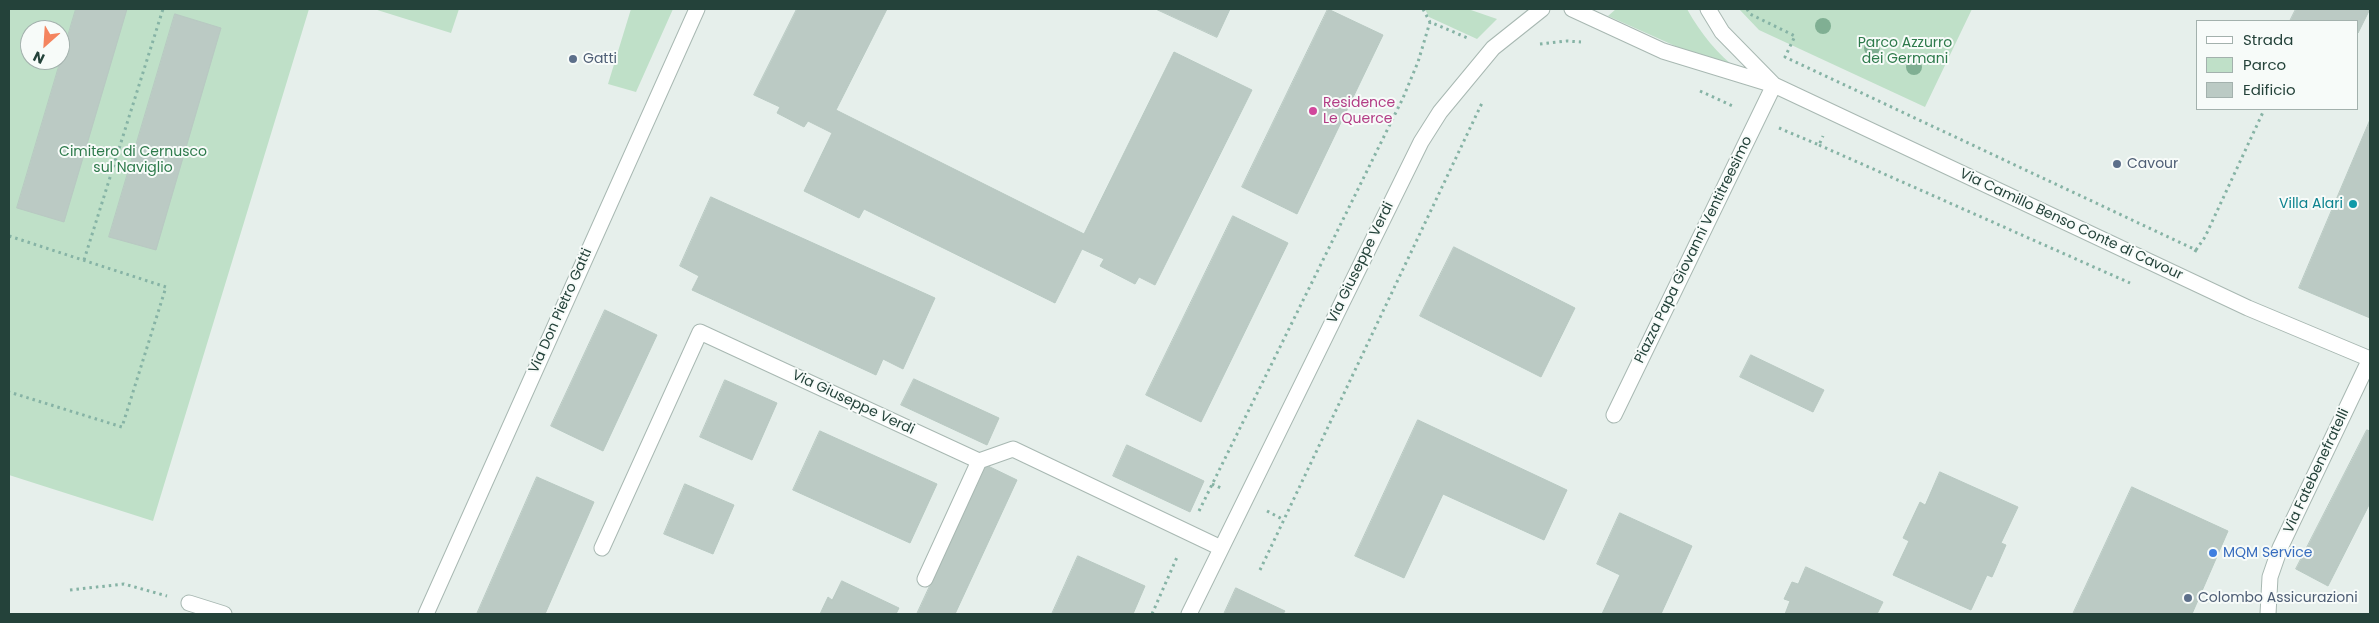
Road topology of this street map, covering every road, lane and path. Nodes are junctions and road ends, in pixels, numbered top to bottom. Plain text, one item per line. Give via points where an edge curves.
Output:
1 (164, 9) edge
2 (697, 9) edge
3 (1423, 9) edge
4 (1542, 9) edge
5 (1572, 9) edge
6 (1708, 9) edge
7 (1747, 9) edge
8 (1430, 22) junction
9 (1792, 42) dead end
10 (1584, 43) dead end
11 (1537, 45) dead end
12 (1493, 48) junction
13 (1774, 85) junction
14 (1845, 86) dead end
15 (1699, 90) dead end
16 (1486, 94) dead end
17 (2264, 110) dead end
18 (1833, 113) junction
19 (1758, 118) junction
20 (1819, 145) junction
21 (9, 236) edge
22 (2196, 250) dead end
23 (84, 260) junction
24 (2134, 285) dead end
25 (2370, 359) edge
26 (9, 392) edge
27 (1614, 415) dead end
28 (979, 461) junction
29 (1189, 532) junction
30 (602, 548) dead end
31 (1221, 548) junction
32 (1260, 570) dead end
33 (925, 579) dead end
34 (70, 590) dead end
35 (189, 603) joint
36 (224, 614) edge
37 (426, 614) edge
38 (1152, 614) edge
39 (1189, 614) edge
40 (2268, 614) edge

1 - 23 path
2 - 37 street, Via Don Pietro Gatti
3 - 8 path
4 - 12 street, Via Giuseppe Verdi
5 - 13 street, Via Camillo Benso Conte di Cavour via 1663,51
6 - 13 street, Via Camillo Benso Conte di Cavour via 1722,32
7 - 9 path via 1750,14 1795,36
8 - 12 path
8 - 29 path via 1403,98
10 - 11 path via 1567,41
12 - 31 street, Via Giuseppe Verdi via 1440,112 1421,142
13 - 18 street, Via Camillo Benso Conte di Cavour
13 - 19 street, Piazza Papa Giovanni Ventitreesimo
14 - 18 path
15 - 19 path
16 - 32 path
17 - 22 path
18 - 20 path
18 - 25 street, Via Camillo Benso Conte di Cavour via 2248,308
19 - 20 path
19 - 27 street, Piazza Papa Giovanni Ventitreesimo
20 - 24 path
21 - 23 path
23 - 26 path via 166,287 122,427
25 - 40 street, Via Fatebenefratelli via 2280,548 2270,577
28 - 29 street via 1013,449
28 - 30 street, Via Giuseppe Verdi via 700,332
28 - 33 street
29 - 31 street
29 - 38 path
31 - 39 street, Via Giuseppe Verdi
34 - 35 path via 124,584
35 - 36 street

